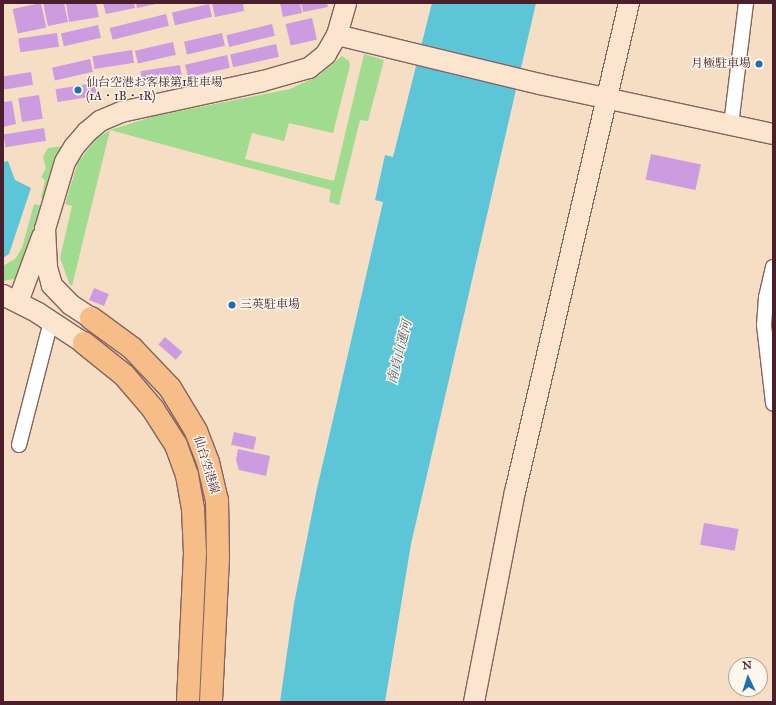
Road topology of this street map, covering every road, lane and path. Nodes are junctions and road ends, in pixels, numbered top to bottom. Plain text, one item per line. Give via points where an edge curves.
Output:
1 (346, 3) edge
2 (629, 3) edge
3 (746, 3) edge
4 (337, 35) junction
5 (606, 98) junction
6 (731, 126) junction
7 (773, 134) edge
8 (45, 229) junction
9 (773, 267) edge
10 (10, 298) edge
11 (92, 318) joint
12 (51, 321) junction
13 (84, 343) joint
14 (771, 371) edge
15 (163, 380) junction
16 (141, 396) junction
17 (773, 403) edge
18 (18, 445) dead end
19 (211, 474) junction
20 (188, 481) junction
21 (188, 702) edge
22 (211, 702) edge
23 (474, 702) edge

1 - 4 street
2 - 5 street
3 - 6 street
4 - 5 street
4 - 8 street via 326,54 309,68 263,81 121,112 100,121 86,132 65,162
5 - 6 street
5 - 23 street via 515,492
6 - 7 street
8 - 10 street
8 - 11 street via 47,267 52,285 71,305
9 - 14 street via 766,297 764,325
10 - 12 street
11 - 15 main road, 仙台空港線 via 132,348
12 - 13 street
12 - 18 street
13 - 16 main road, 仙台空港線 via 124,375
14 - 17 street
15 - 16 street
15 - 19 main road, 仙台空港線 via 196,431
16 - 20 main road, 仙台空港線 via 176,445
19 - 20 street
19 - 22 main road, 仙台空港線 via 217,500 218,558
20 - 21 main road, 仙台空港線 via 193,509 195,553

